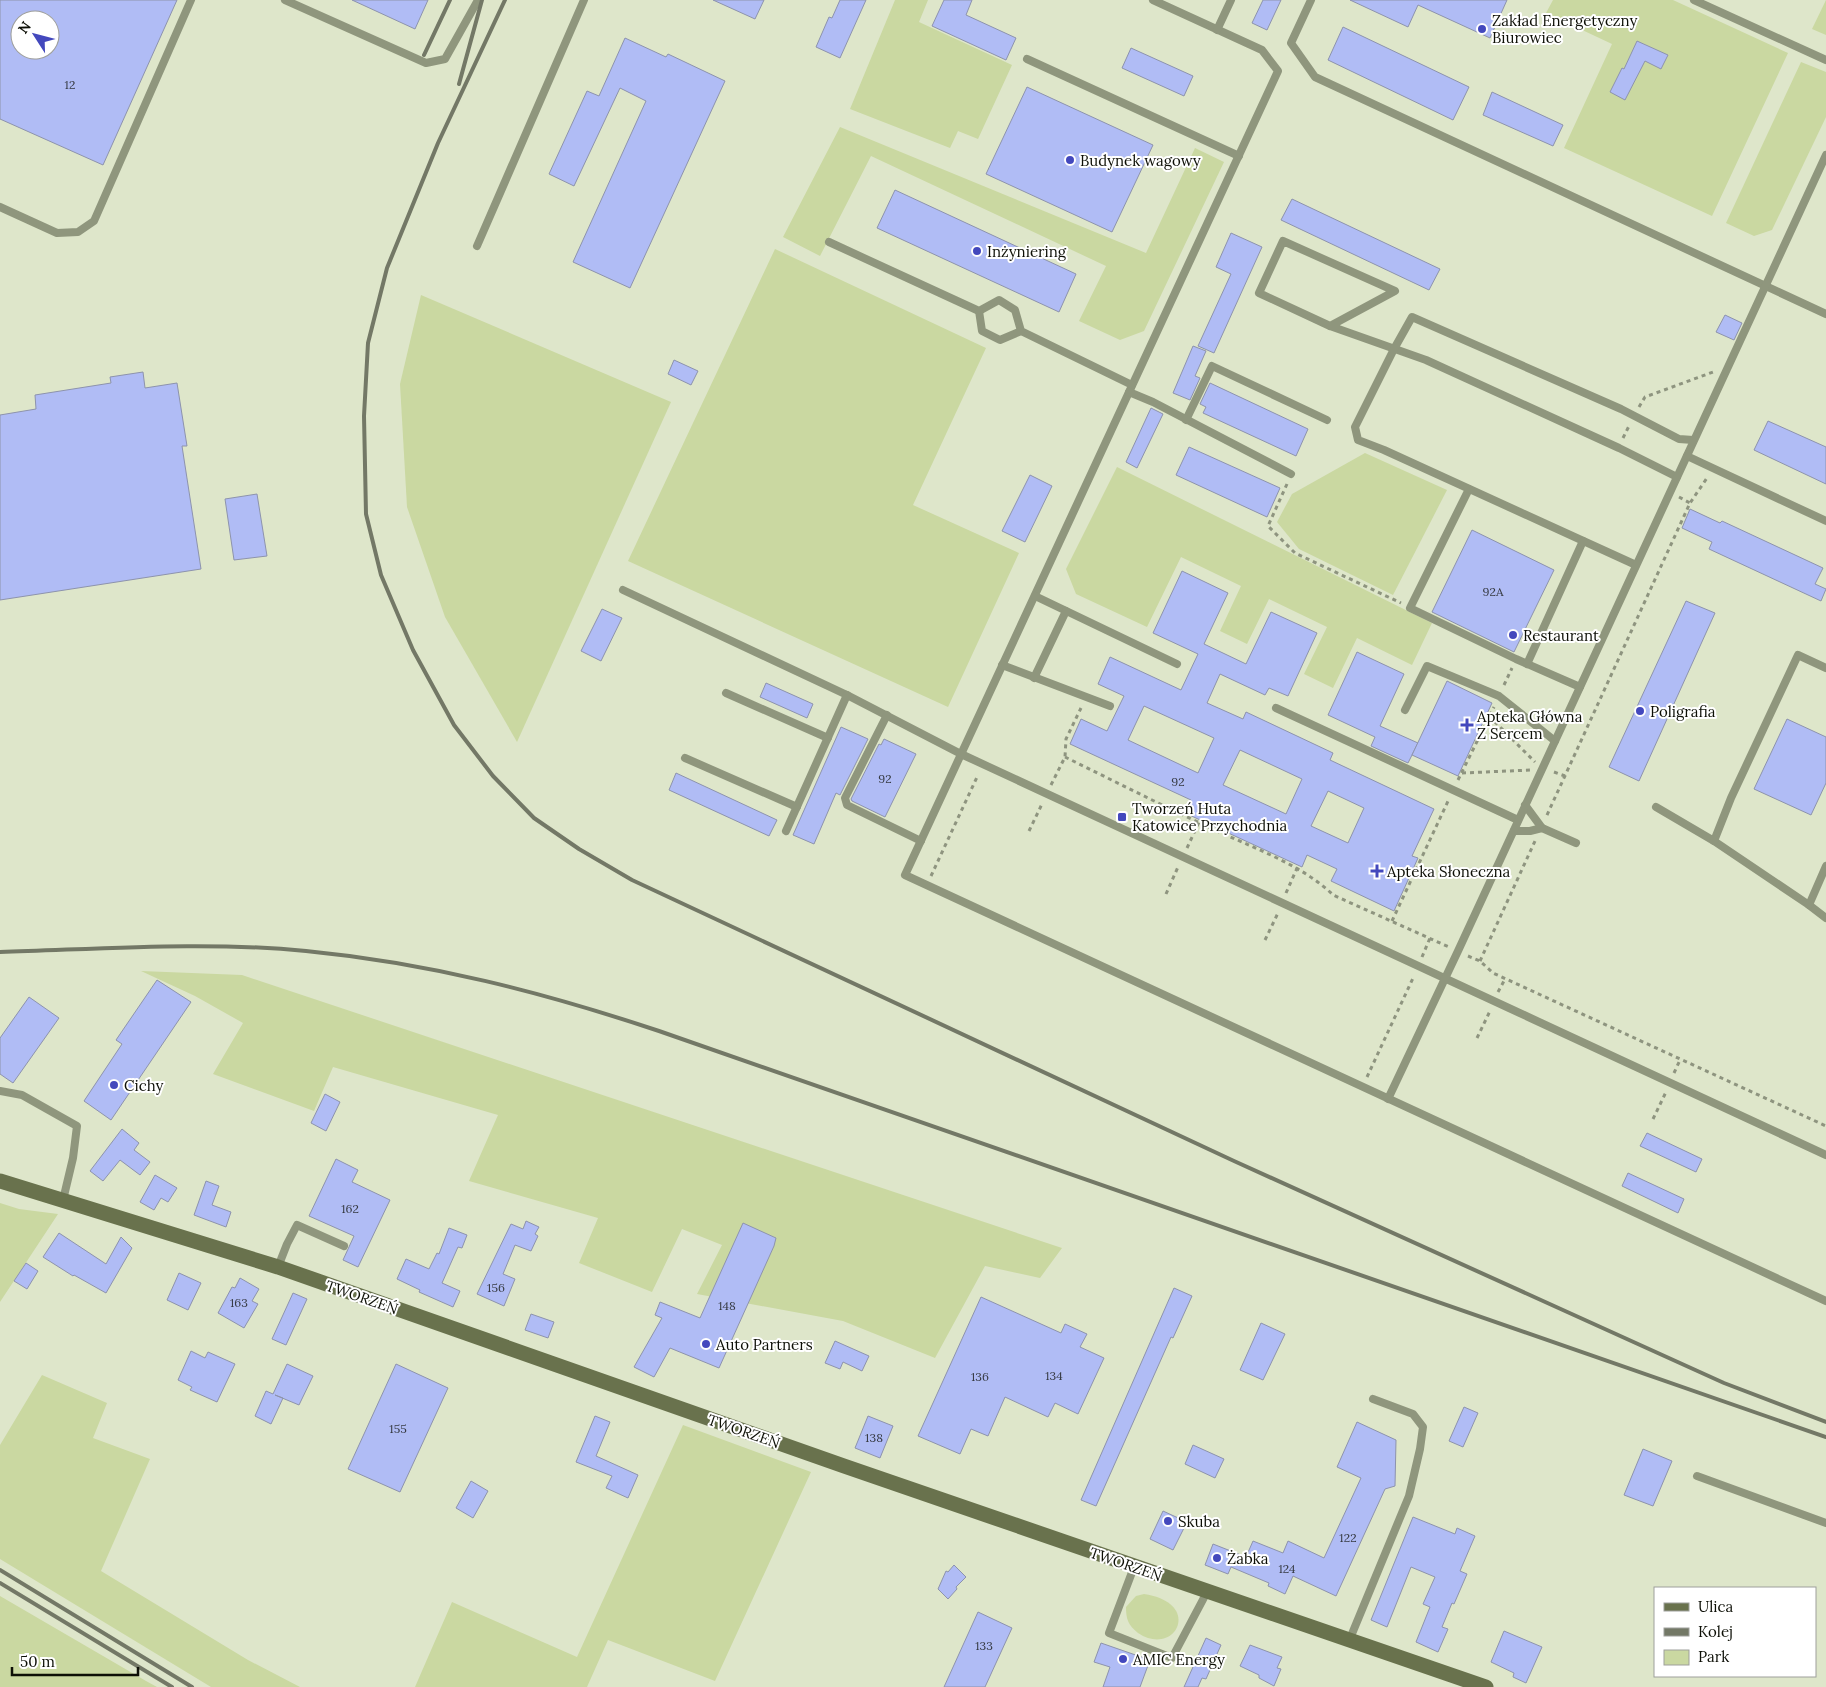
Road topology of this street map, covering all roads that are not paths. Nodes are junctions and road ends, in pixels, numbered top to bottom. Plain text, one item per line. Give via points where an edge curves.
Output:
1 (192, 0) edge
2 (286, 0) edge
3 (478, 0) edge
4 (584, 0) edge
5 (1153, 0) edge
6 (1231, 0) edge
7 (1311, 0) edge
8 (1694, 0) edge
9 (1217, 30) junction
10 (1027, 60) dead end
11 (1826, 60) edge
12 (1826, 155) edge
13 (1238, 156) junction
14 (0, 207) edge
15 (829, 242) dead end
16 (476, 246) dead end
17 (1765, 286) junction
18 (979, 311) junction
19 (1826, 314) edge
20 (1330, 326) junction
21 (1021, 331) junction
22 (1394, 349) junction
23 (1131, 389) junction
24 (1186, 420) junction
25 (1326, 420) dead end
26 (1693, 440) junction
27 (1686, 456) junction
28 (1292, 474) road end
29 (1677, 477) junction
30 (1469, 489) junction
31 (1826, 521) edge
32 (1583, 541) junction
33 (1636, 565) junction
34 (623, 590) dead end
35 (1035, 596) junction
36 (1066, 611) junction
37 (1177, 664) dead end
38 (1527, 664) junction
39 (1002, 666) junction
40 (1826, 668) edge
41 (1034, 678) junction
42 (1580, 688) junction
43 (726, 693) dead end
44 (847, 695) junction
45 (1110, 706) dead end
46 (1276, 708) dead end
47 (1405, 710) dead end
48 (887, 715) junction
49 (828, 738) junction
50 (1555, 742) junction
51 (961, 754) junction
52 (686, 758) dead end
53 (1525, 805) junction
54 (797, 807) junction
55 (1656, 807) dead end
56 (1518, 820) junction
57 (1542, 828) junction
58 (786, 831) dead end
59 (1514, 831) junction
60 (921, 841) junction
61 (1714, 841) junction
62 (1576, 843) dead end
63 (1826, 866) edge
64 (1809, 904) junction
65 (1826, 918) edge
66 (1445, 977) junction
67 (0, 1091) edge
68 (1388, 1099) junction
69 (1826, 1155) edge
70 (0, 1181) edge
71 (63, 1200) junction
72 (344, 1246) dead end
73 (278, 1267) junction
74 (1826, 1301) edge
75 (1373, 1399) dead end
76 (1697, 1476) dead end
77 (1826, 1523) edge
78 (1134, 1567) junction
79 (1207, 1592) junction
80 (1349, 1641) junction
81 (1486, 1687) edge

1 - 14 lane via 94,221 78,232 57,233
2 - 3 lane via 426,63 445,59
4 - 16 lane
5 - 9 lane
6 - 9 lane
7 - 17 lane via 1291,43 1315,77
8 - 11 lane
9 - 13 lane via 1262,50 1278,71
10 - 13 lane
12 - 17 lane
13 - 23 lane
15 - 18 lane
17 - 19 lane
17 - 26 lane
18 - 21 lane via 982,331 1000,340
18 - 21 lane via 999,300 1015,310
20 - 20 lane via 1259,293 1282,241 1394,291
20 - 22 lane
21 - 23 lane
22 - 26 lane via 1412,317 1621,409 1679,439
22 - 29 lane via 1426,360
22 - 30 lane via 1355,427 1358,440
23 - 24 lane
23 - 35 lane
24 - 25 lane via 1212,366
24 - 28 lane
26 - 27 lane
27 - 29 lane
27 - 31 lane
29 - 33 lane
30 - 32 lane
30 - 38 lane via 1410,608
32 - 33 lane
32 - 38 lane
33 - 42 lane
34 - 44 lane
35 - 36 lane
35 - 39 lane
36 - 37 lane
36 - 41 lane
38 - 42 lane
39 - 41 lane
39 - 51 lane
40 - 61 lane via 1798,656
41 - 45 lane
42 - 50 lane
43 - 49 lane
44 - 48 lane
44 - 49 lane
46 - 56 lane
47 - 50 lane via 1426,666 1499,696
48 - 51 lane
48 - 60 lane via 845,798 847,806
49 - 54 lane
50 - 53 lane
51 - 60 lane
51 - 66 lane
52 - 54 lane
53 - 56 lane
53 - 57 lane
54 - 58 lane
55 - 61 lane
56 - 59 lane
57 - 59 lane
57 - 62 lane
59 - 66 lane
60 - 68 lane via 905,876
61 - 64 lane
63 - 64 lane
64 - 65 lane
66 - 68 lane
66 - 69 lane
67 - 71 lane via 22,1095 77,1126
68 - 74 lane
70 - 71 street, TWORZEŃ
71 - 73 street, TWORZEŃ
72 - 73 lane via 296,1225
73 - 78 street, TWORZEŃ
75 - 80 lane via 1413,1414 1423,1427 1409,1496
76 - 77 lane
78 - 79 street, TWORZEŃ
78 - 79 lane via 1109,1633 1172,1658
79 - 80 street, TWORZEŃ
80 - 81 street, TWORZEŃ

